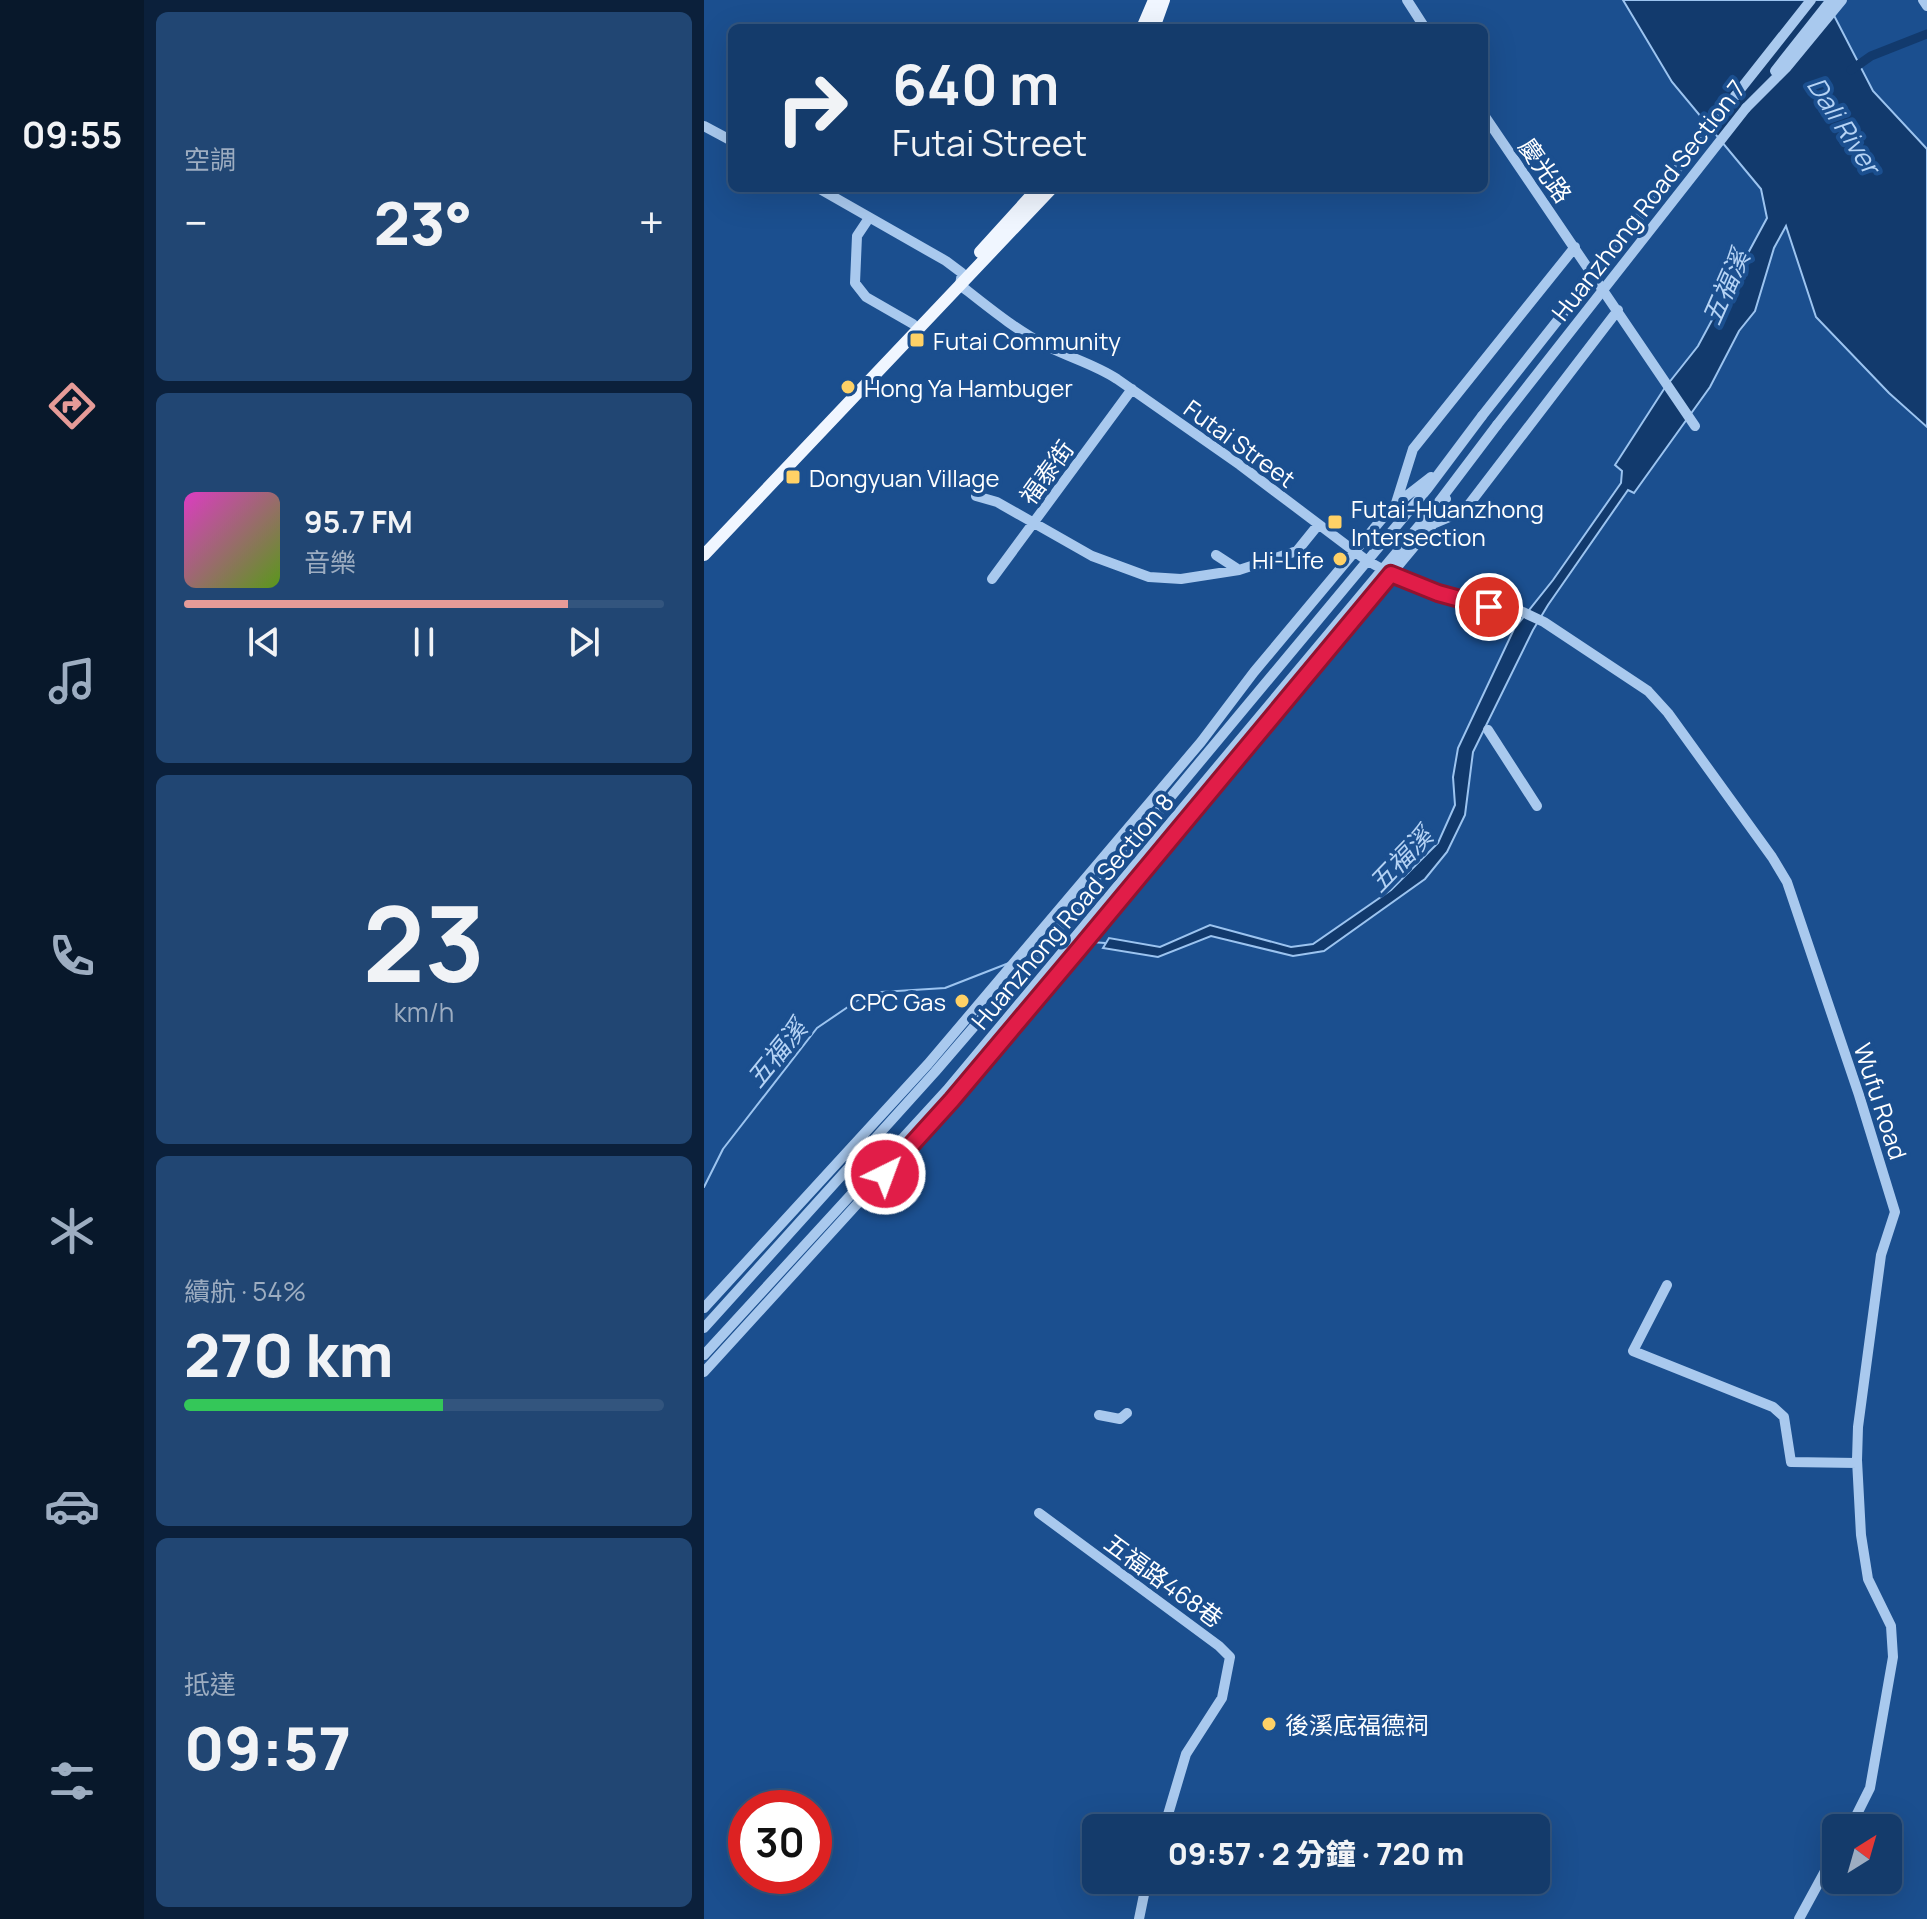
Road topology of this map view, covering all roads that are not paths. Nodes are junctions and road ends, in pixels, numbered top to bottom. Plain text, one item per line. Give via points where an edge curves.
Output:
1 (1154, 0) edge
2 (1164, 0) edge
3 (1407, 0) edge
4 (1803, 0) edge
5 (1811, 0) edge
6 (1831, 0) edge
7 (1842, 0) edge
8 (1923, 0) edge
9 (1927, 6) edge
10 (1144, 24) edge
11 (1155, 24) edge
12 (1422, 24) edge
13 (1735, 96) junction
14 (1746, 108) junction
15 (1488, 121) edge
16 (704, 126) edge
17 (728, 139) edge
18 (826, 192) edge
19 (1035, 192) edge
20 (1048, 192) edge
21 (869, 218) junction
22 (1575, 247) junction
23 (961, 279) junction
24 (1618, 310) junction
25 (917, 323) junction
26 (1132, 389) junction
27 (1482, 416) joint
28 (1497, 425) joint
29 (1695, 426) dead end
30 (1443, 469) junction
31 (1456, 480) junction
32 (976, 496) dead end
33 (1396, 503) junction
34 (1033, 524) junction
35 (1433, 524) junction
36 (1318, 525) junction
37 (1355, 553) junction
38 (704, 555) edge
39 (1216, 555) dead end
40 (1366, 560) junction
41 (1239, 570) junction
42 (1386, 572) junction
43 (992, 579) dead end
44 (1519, 610) joint
45 (1488, 730) dead end
46 (1537, 806) dead end
47 (1031, 952) junction
48 (928, 1071) junction
49 (953, 1090) junction
50 (1667, 1285) dead end
51 (704, 1308) edge
52 (704, 1328) edge
53 (704, 1355) edge
54 (704, 1372) edge
55 (1127, 1413) dead end
56 (1099, 1415) dead end
57 (1857, 1463) junction
58 (1039, 1513) dead end
59 (1168, 1814) edge
60 (1857, 1814) edge
61 (1822, 1877) edge
62 (1144, 1894) edge
63 (1139, 1919) edge
64 (1799, 1919) edge

1 - 10 main road
2 - 11 main road
3 - 12 street
4 - 13 street
5 - 13 street, Huanzhong Road Section 7
6 - 14 street, Huanzhong Road Section 7
7 - 14 street
8 - 9 street
13 - 27 street, Huanzhong Road Section 7, bridge
14 - 28 street, Huanzhong Road Section 7, bridge
15 - 22 street, 慶光路
16 - 17 street
18 - 21 street, Futai Street
19 - 23 main road
20 - 23 main road
21 - 23 street, Futai Street via 946,261
21 - 25 street via 857,236 855,283 866,297
22 - 24 street, 慶光路
22 - 33 street, Huanzhong Road Section 8 via 1413,449
23 - 25 main road
23 - 26 street, Futai Street via 1044,345 1101,368
24 - 29 street, 慶光路
24 - 35 street, Huanzhong Road Section 8 via 1464,511
25 - 38 main road
26 - 34 street, 福泰街
26 - 36 street, Futai Street
27 - 30 street, Huanzhong Road Section 8
28 - 31 street, Huanzhong Road Section 8
30 - 33 street, Huanzhong Road Section 8
30 - 40 street, Huanzhong Road Section 8
31 - 35 street, Huanzhong Road Section 8
31 - 42 street, Huanzhong Road Section 8
32 - 34 street
33 - 37 street, Huanzhong Road Section 8
34 - 41 street via 1092,556 1149,577 1181,579
34 - 43 street, 福泰街
35 - 42 street, Huanzhong Road Section 8
36 - 37 street, Futai Street
36 - 41 street via 1297,551
37 - 40 street, Futai Street
37 - 47 street, Huanzhong Road Section 8
39 - 41 street
40 - 42 street, Futai Street
40 - 47 street, Huanzhong Road Section 8 via 1139,835
42 - 44 street, Futai Street via 1438,593
42 - 49 street, Huanzhong Road Section 8
44 - 57 street, Wufu Road via 1648,691 1787,882 1895,1212 1881,1255
45 - 46 street
47 - 48 street, Huanzhong Road Section 8
47 - 48 street, Huanzhong Road Section 8 via 995,984
48 - 49 street
48 - 51 street, Huanzhong Road Section 8
48 - 52 street, Huanzhong Road Section 8
49 - 53 street, Huanzhong Road Section 8
49 - 54 street, Huanzhong Road Section 8
50 - 57 street via 1633,1351 1773,1407 1784,1417 1791,1462
55 - 56 street via 1120,1419
57 - 60 street, Wufu Road via 1868,1579 1894,1640 1870,1788
58 - 59 street, 五福路468巷 via 1230,1657 1222,1698 1186,1754
61 - 64 street
62 - 63 street

